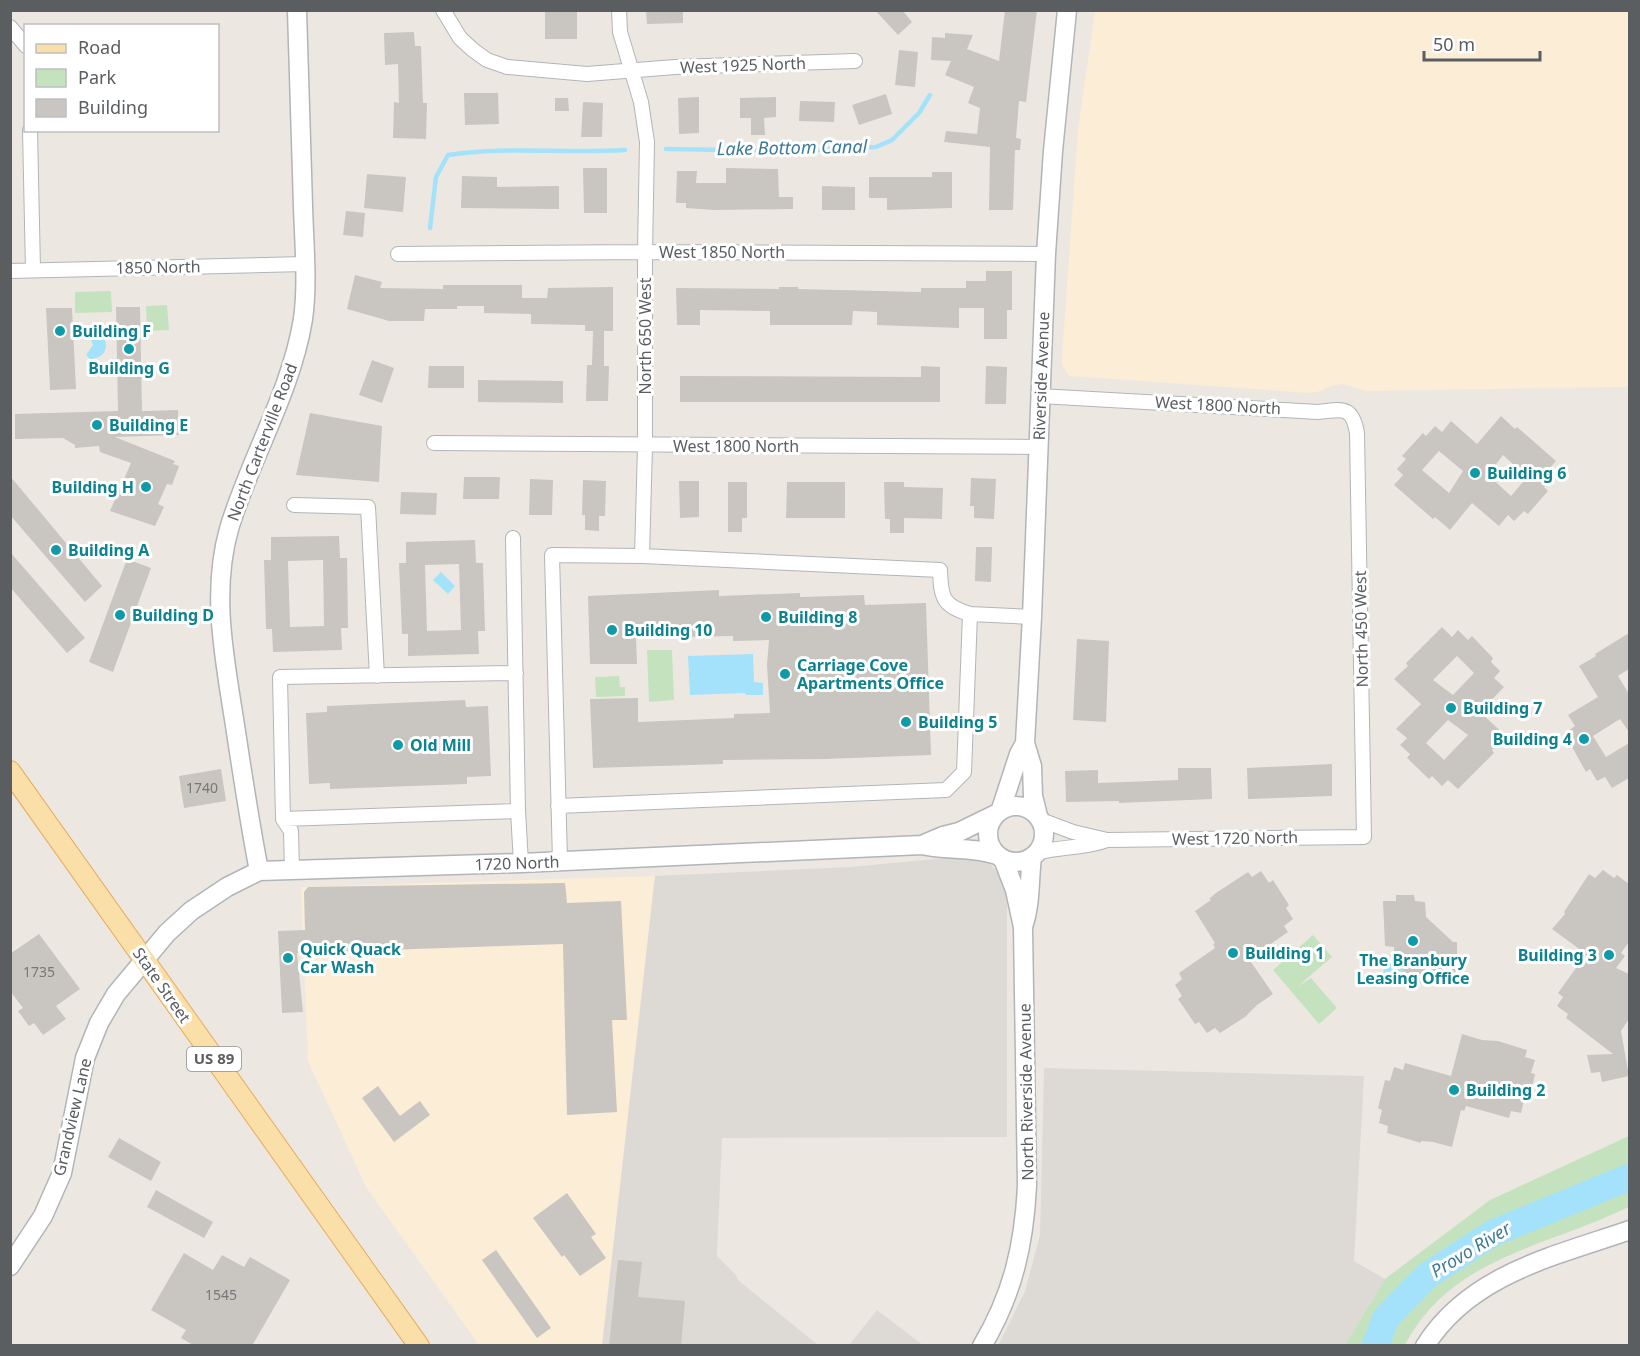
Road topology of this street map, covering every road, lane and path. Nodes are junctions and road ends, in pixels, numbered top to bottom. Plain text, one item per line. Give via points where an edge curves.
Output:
1 (297, 10) edge
2 (443, 10) edge
3 (619, 10) edge
4 (1067, 10) edge
5 (10, 27) edge
6 (24, 44) edge
7 (855, 61) dead end
8 (631, 71) junction
9 (30, 132) edge
10 (645, 252) junction
11 (398, 254) dead end
12 (1046, 254) junction
13 (305, 264) junction
14 (10, 270) edge
15 (33, 270) junction
16 (1040, 396) junction
17 (1355, 421) joint
18 (434, 443) dead end
19 (645, 446) junction
20 (1039, 447) junction
21 (294, 505) dead end
22 (513, 538) dead end
23 (642, 556) junction
24 (970, 614) junction
25 (1032, 617) junction
26 (516, 673) junction
27 (377, 675) junction
28 (1025, 743) junction
29 (10, 771) edge
30 (558, 806) junction
31 (518, 811) junction
32 (999, 812) junction
33 (1040, 818) junction
34 (283, 819) junction
35 (1364, 837) joint
36 (1107, 840) junction
37 (922, 844) junction
38 (1035, 855) junction
39 (1000, 857) junction
40 (560, 861) junction
41 (520, 863) junction
42 (259, 871) junction
43 (292, 871) junction
44 (1023, 927) junction
45 (145, 961) junction
46 (1629, 1230) edge
47 (10, 1266) edge
48 (419, 1346) edge
49 (982, 1346) edge
50 (1425, 1346) edge

1 - 13 street, North Carterville Road
2 - 8 street, West 1925 North via 460,38 473,50 507,67 586,74
3 - 8 street, North 650 West via 620,32
4 - 12 street, Riverside Avenue
5 - 6 street
7 - 8 street, West 1925 North
8 - 10 street, North 650 West via 647,142
9 - 15 street
10 - 11 street, West 1850 North
10 - 12 street, West 1850 North
10 - 19 street, North 650 West
12 - 16 street, Riverside Avenue
13 - 15 street, 1850 North
13 - 42 street, North Carterville Road via 298,347 230,528 220,582 219,611 228,678
14 - 15 street, 1850 North
16 - 17 street, West 1800 North via 1318,412 1343,409
16 - 20 street, Riverside Avenue
17 - 35 street, North 450 West
18 - 19 street, West 1800 North
19 - 20 street, West 1800 North
19 - 23 street, North 650 West
20 - 25 street, Riverside Avenue
21 - 27 street via 368,507
22 - 26 street
23 - 24 street via 940,570 945,601 953,609
23 - 30 street via 552,555
24 - 25 street
24 - 30 street via 964,772 946,790
25 - 28 street, Riverside Avenue
26 - 27 street
26 - 31 street
27 - 34 street via 280,677
28 - 32 street, Riverside Avenue
28 - 33 street, Riverside Avenue
29 - 45 main road, State Street / US 89
30 - 40 street
31 - 34 street
31 - 41 street
32 - 33 street via 1020,806
32 - 37 street, 1720 North via 959,832
32 - 39 street via 988,826 987,835
33 - 36 street, West 1720 North via 1073,832
33 - 38 street via 1044,841
34 - 43 street via 291,831
35 - 36 street, West 1720 North
36 - 38 street, West 1720 North
37 - 39 street, 1720 North via 934,848 973,848
37 - 40 street, 1720 North
38 - 39 street via 1017,862
38 - 44 street, North Riverside Avenue
39 - 44 street, North Riverside Avenue via 1009,872
40 - 41 street, 1720 North
41 - 43 street, 1720 North
42 - 43 street, 1720 North
42 - 45 street, 1720 North via 191,911
44 - 49 street, North Riverside Avenue via 1026,1220 1008,1294
45 - 47 street, Grandview Lane via 116,994 99,1023 85,1058 62,1173 43,1216
45 - 48 main road, State Street / US 89
46 - 50 street via 1491,1282 1457,1306

